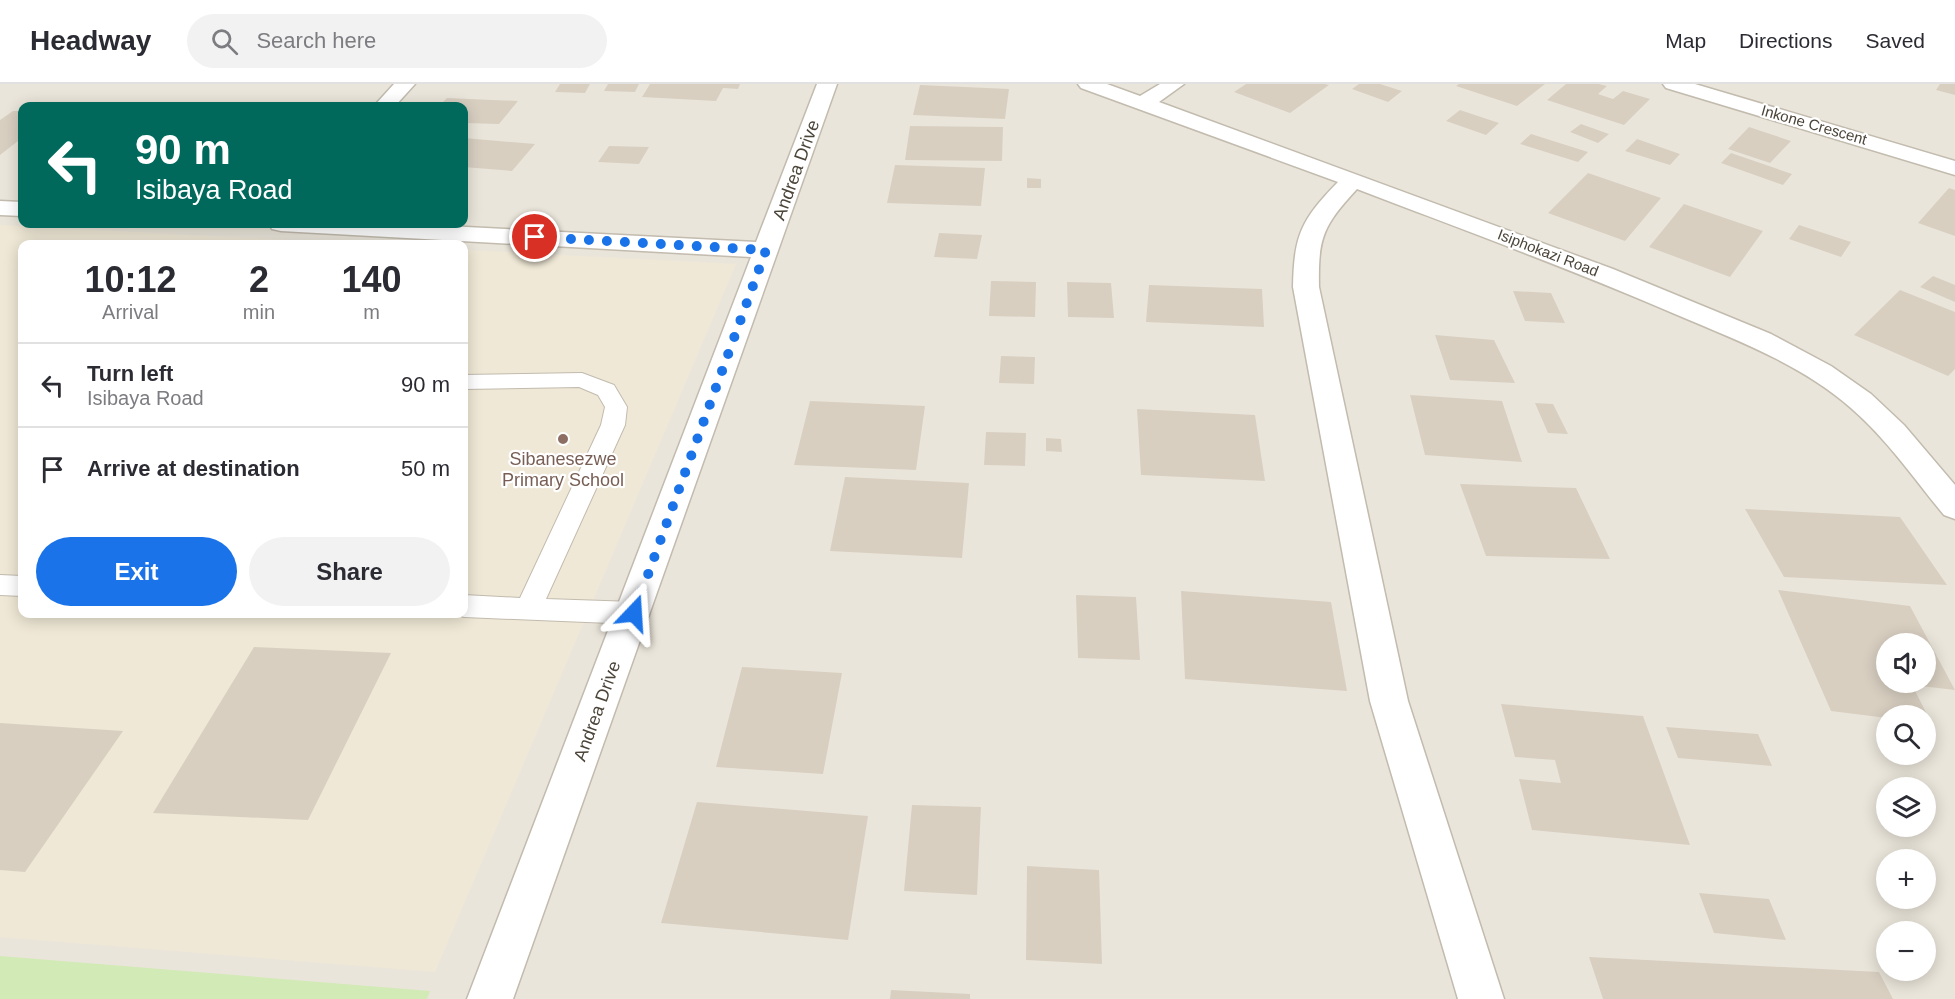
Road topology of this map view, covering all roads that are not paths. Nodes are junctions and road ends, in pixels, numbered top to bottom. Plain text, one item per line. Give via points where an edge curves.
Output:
1 (405, 84) edge
2 (827, 84) edge
3 (1088, 84) edge
4 (1174, 84) edge
5 (1673, 84) edge
6 (388, 102) edge
7 (1142, 104) junction
8 (1955, 168) edge
9 (1353, 180) junction
10 (0, 208) edge
11 (18, 209) edge
12 (356, 228) edge
13 (766, 250) junction
14 (468, 382) edge
15 (1955, 507) edge
16 (0, 585) edge
17 (18, 586) edge
18 (468, 606) edge
19 (528, 609) junction
20 (634, 613) junction
21 (490, 999) edge
22 (1481, 999) edge

1 - 6 street
2 - 13 street, Andrea Drive
3 - 7 street, Isiphokazi Road
4 - 7 street
5 - 8 street, Inkone Crescent
7 - 9 street, Isiphokazi Road
9 - 15 street, Isiphokazi Road via 1604,274 1761,340 1811,366 1861,400
9 - 22 street via 1310,230 1305,252 1306,287 1389,701
10 - 11 street
12 - 13 street
13 - 20 street, Andrea Drive
14 - 19 lane via 582,380 606,390 616,407 613,425
16 - 17 lane
18 - 19 lane
19 - 20 lane
20 - 21 street, Andrea Drive

